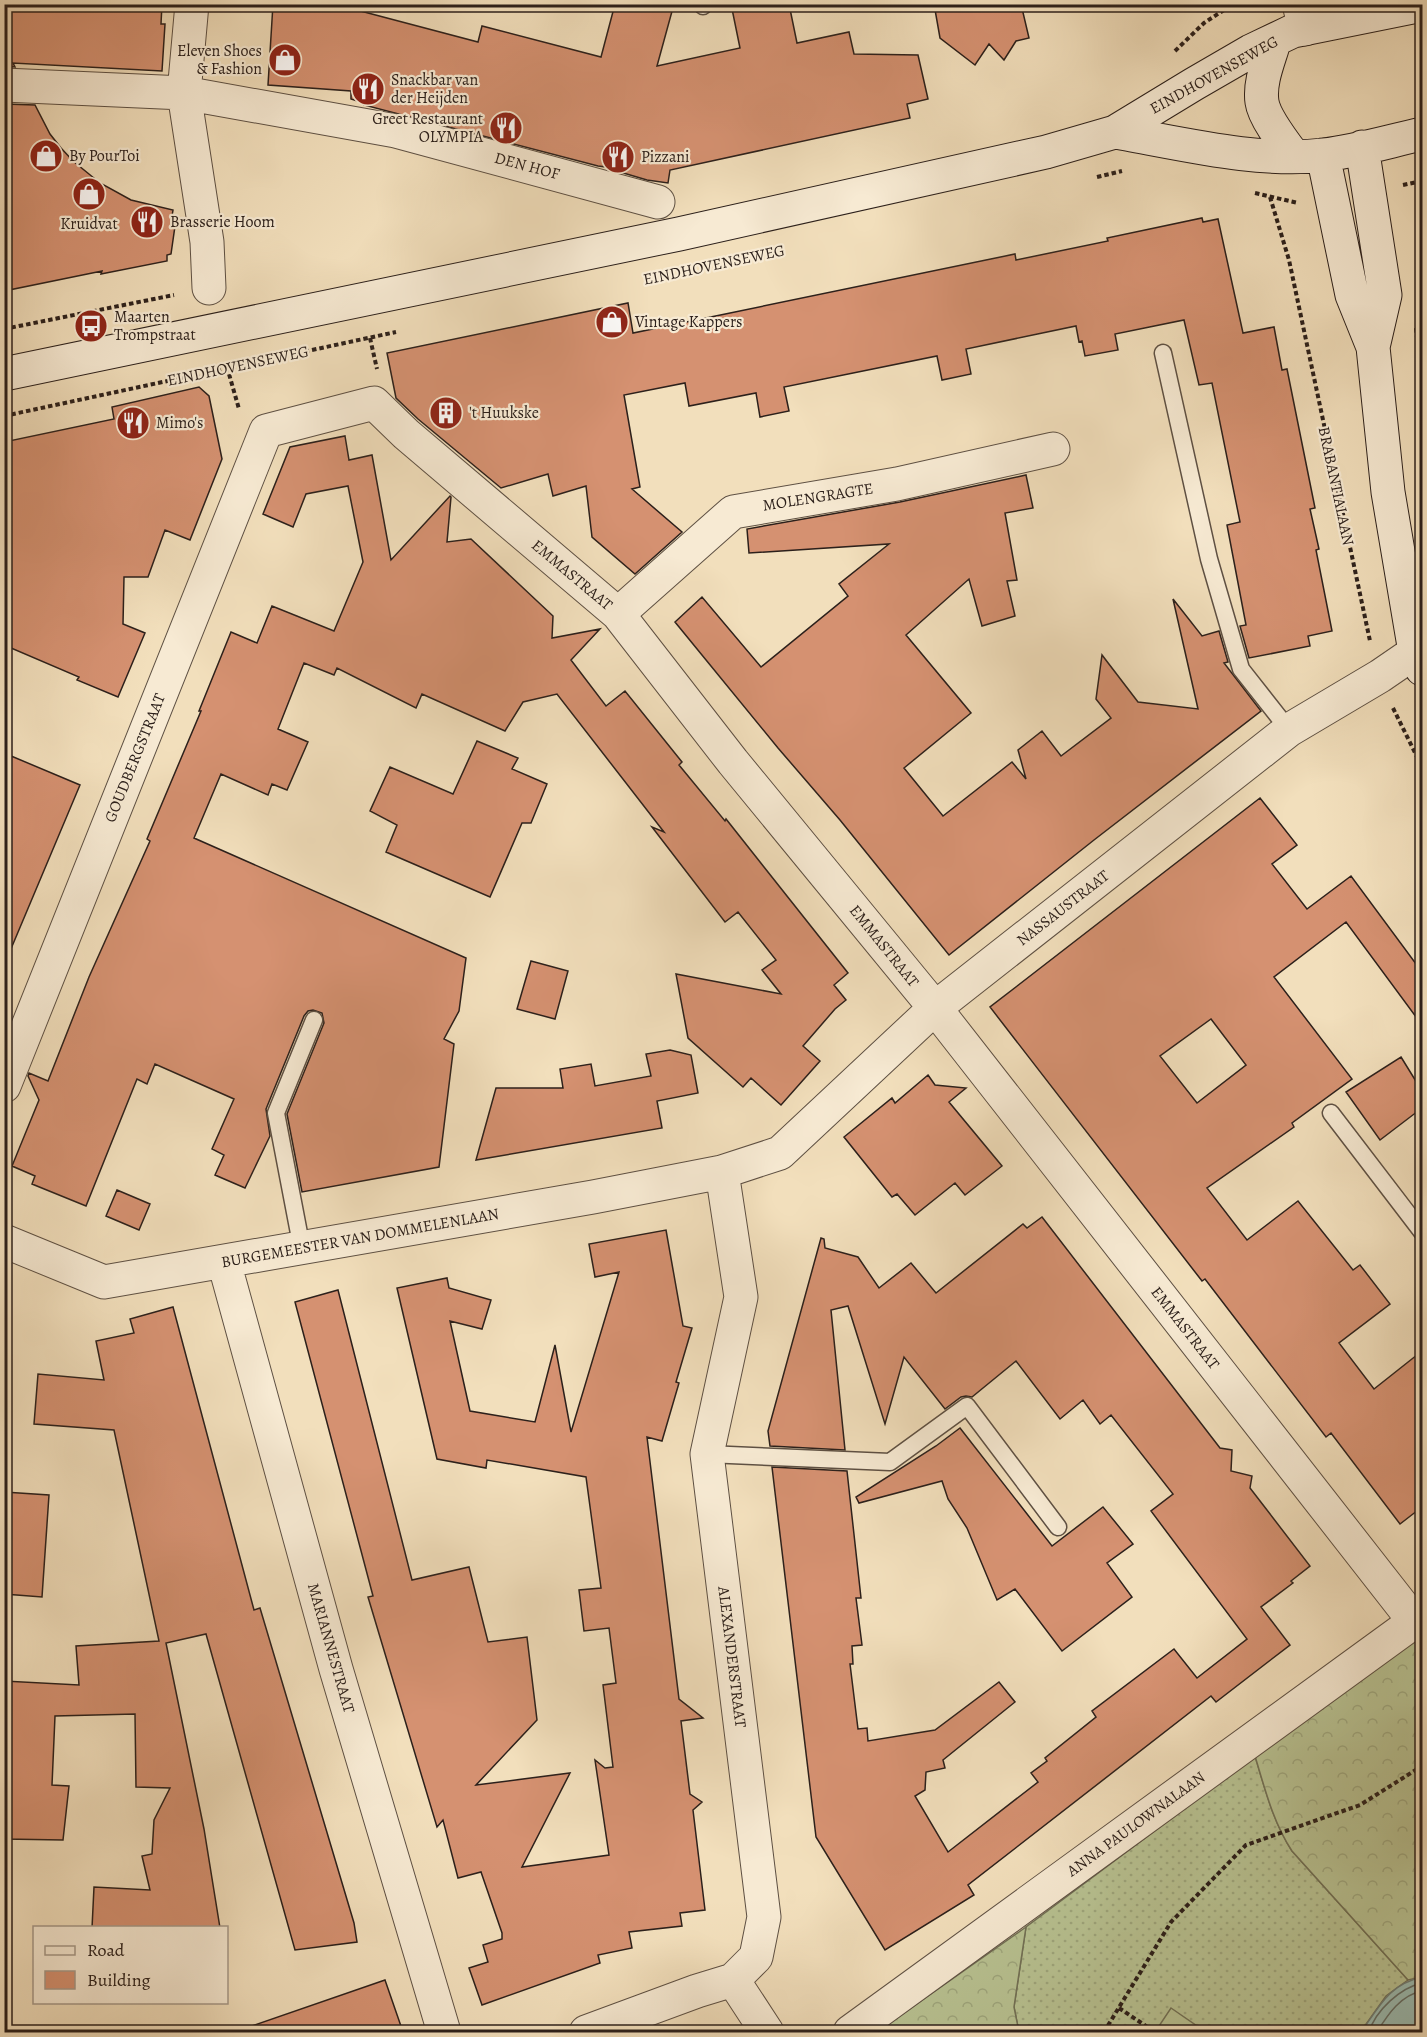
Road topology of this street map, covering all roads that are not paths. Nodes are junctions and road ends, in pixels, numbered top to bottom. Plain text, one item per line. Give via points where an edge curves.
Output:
1 (192, 4) edge
2 (1422, 5) edge
3 (1347, 12) edge
4 (1302, 17) edge
5 (1274, 42) junction
6 (4, 86) edge
7 (184, 93) junction
8 (1115, 132) junction
9 (1422, 134) edge
10 (1362, 147) junction
11 (1308, 155) junction
12 (658, 202) dead end
13 (209, 288) dead end
14 (1373, 347) junction
15 (1163, 353) dead end
16 (4, 374) edge
17 (266, 431) joint
18 (1053, 449) dead end
19 (618, 614) junction
20 (1420, 657) edge
21 (1289, 730) junction
22 (935, 1008) junction
23 (314, 1020) dead end
24 (4, 1086) edge
25 (1331, 1113) dead end
26 (722, 1172) junction
27 (1419, 1222) edge
28 (4, 1241) edge
29 (302, 1249) junction
30 (224, 1262) junction
31 (707, 1454) junction
32 (1058, 1527) dead end
33 (1419, 1619) edge
34 (733, 1980) junction
35 (444, 2032) edge
36 (586, 2032) edge
37 (767, 2032) edge
38 (850, 2032) edge

1 - 7 street
2 - 3 street, EINDHOVENSEWEG
3 - 4 street, EINDHOVENSEWEG
4 - 5 street, EINDHOVENSEWEG via 1293,31
5 - 8 street, EINDHOVENSEWEG via 1251,51
5 - 11 street via 1263,80 1262,103 1276,132
6 - 7 street, DEN HOF
7 - 12 street, DEN HOF via 396,131
7 - 13 street via 207,242
8 - 11 street, EINDHOVENSEWEG via 1241,153
8 - 16 street, EINDHOVENSEWEG via 1046,152 679,234
9 - 10 street, EINDHOVENSEWEG
10 - 11 street, EINDHOVENSEWEG
10 - 14 street via 1385,295
11 - 14 street via 1332,197 1352,295
14 - 20 street via 1388,492
15 - 21 lane via 1209,559 1241,669
17 - 19 street, EMMASTRAAT via 375,403 406,434
17 - 24 street, GOUDBERGSTRAAT
18 - 19 street, MOLENGRAGTE via 897,484 733,512
19 - 22 street, EMMASTRAAT via 733,762
20 - 21 street, NASSAUSTRAAT
21 - 22 street, NASSAUSTRAAT
22 - 26 street, NASSAUSTRAAT via 780,1153
22 - 33 street, EMMASTRAAT
23 - 29 lane via 276,1113
25 - 27 lane
26 - 29 street, BURGEMEESTER VAN DOMMELENLAAN
26 - 31 street, ALEXANDERSTRAAT via 741,1297
28 - 30 street, BURGEMEESTER VAN DOMMELENLAAN via 104,1282
29 - 30 street, BURGEMEESTER VAN DOMMELENLAAN
30 - 35 street, MARIANNESTRAAT via 336,1669
31 - 32 lane via 890,1462 967,1406
31 - 34 street, ALEXANDERSTRAAT via 764,1917 756,1957
33 - 38 street, ANNA PAULOWNALAAN
34 - 36 street, ALEXANDERSTRAAT
34 - 37 street

